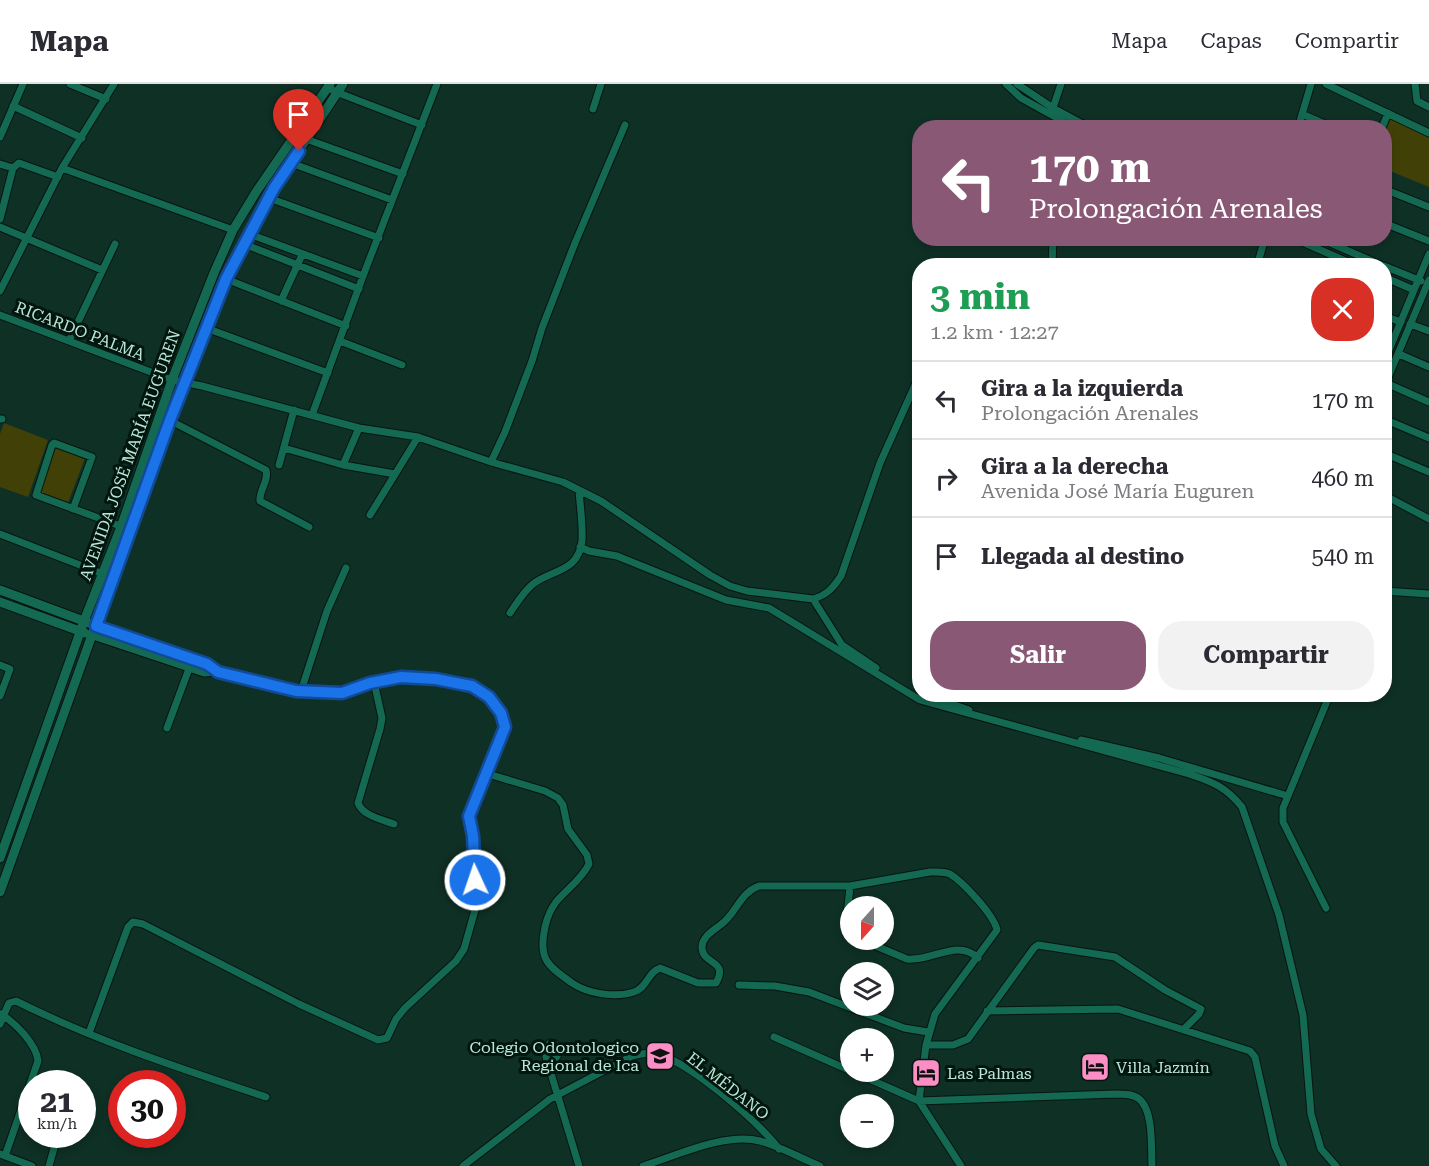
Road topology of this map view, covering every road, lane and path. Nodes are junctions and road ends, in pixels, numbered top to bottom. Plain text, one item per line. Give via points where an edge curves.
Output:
1 (23, 84) edge
2 (70, 84) edge
3 (114, 84) edge
4 (343, 84) edge
5 (437, 84) edge
6 (601, 84) edge
7 (1006, 84) edge
8 (1061, 84) edge
9 (1311, 84) edge
10 (1326, 84) edge
11 (1414, 84) edge
12 (1018, 85) edge
13 (331, 88) edge
14 (106, 99) junction
15 (13, 106) junction
16 (1429, 107) edge
17 (1053, 108) junction
18 (593, 109) dead end
19 (1388, 113) junction
20 (1302, 114) junction
21 (1058, 119) edge
22 (1075, 120) edge
23 (1300, 120) edge
24 (1316, 120) edge
25 (1385, 120) edge
26 (422, 125) junction
27 (626, 125) dead end
28 (1429, 133) edge
29 (0, 137) edge
30 (82, 138) junction
31 (306, 139) junction
32 (291, 163) junction
33 (0, 164) edge
34 (13, 168) junction
35 (62, 168) junction
36 (403, 174) junction
37 (58, 177) junction
38 (1392, 192) edge
39 (269, 198) junction
40 (392, 200) junction
41 (1429, 207) edge
42 (0, 219) edge
43 (1392, 226) edge
44 (0, 227) edge
45 (233, 230) junction
46 (249, 234) junction
47 (26, 238) junction
48 (379, 238) junction
49 (1429, 241) edge
50 (114, 244) dead end
51 (244, 244) junction
52 (1311, 246) edge
53 (1342, 246) edge
54 (1429, 254) edge
55 (302, 255) junction
56 (1338, 258) edge
57 (1367, 258) edge
58 (298, 265) junction
59 (1392, 269) edge
60 (102, 270) junction
61 (363, 276) junction
62 (226, 279) junction
63 (1392, 280) edge
64 (1419, 280) junction
65 (1428, 283) edge
66 (358, 289) junction
67 (1414, 290) junction
68 (0, 291) edge
69 (1426, 295) edge
70 (281, 301) junction
71 (0, 315) edge
72 (1392, 319) edge
73 (1401, 322) junction
74 (1410, 324) junction
75 (346, 326) junction
76 (206, 328) junction
77 (1429, 331) edge
78 (69, 341) junction
79 (340, 341) junction
80 (1392, 341) edge
81 (1399, 354) junction
82 (402, 365) dead end
83 (1429, 367) edge
84 (1392, 370) edge
85 (328, 373) junction
86 (172, 380) junction
87 (184, 383) junction
88 (1392, 388) edge
89 (912, 391) edge
90 (1429, 402) edge
91 (294, 410) junction
92 (312, 415) junction
93 (170, 420) junction
94 (1392, 422) edge
95 (358, 428) junction
96 (418, 437) junction
97 (1429, 438) edge
98 (284, 448) junction
99 (1392, 456) edge
100 (491, 462) junction
101 (279, 465) dead end
102 (343, 465) junction
103 (1429, 472) edge
104 (394, 474) junction
105 (579, 490) junction
106 (1392, 499) edge
107 (73, 509) junction
108 (370, 515) dead end
109 (1429, 519) edge
110 (121, 527) junction
111 (309, 527) dead end
112 (131, 530) junction
113 (0, 534) edge
114 (580, 547) junction
115 (346, 568) dead end
116 (103, 574) junction
117 (0, 590) edge
118 (1392, 592) edge
119 (1429, 594) edge
120 (813, 599) junction
121 (0, 602) edge
122 (510, 613) dead end
123 (84, 621) junction
124 (96, 626) junction
125 (80, 632) junction
126 (93, 636) junction
127 (192, 660) junction
128 (0, 666) edge
129 (189, 669) junction
130 (218, 672) junction
131 (374, 682) junction
132 (301, 691) junction
133 (912, 691) edge
134 (912, 695) edge
135 (0, 696) edge
136 (927, 702) edge
137 (947, 702) edge
138 (1327, 702) edge
139 (167, 728) dead end
140 (485, 773) junction
141 (1288, 796) junction
142 (394, 824) dead end
143 (0, 858) edge
144 (4, 869) edge
145 (850, 886) junction
146 (0, 892) edge
147 (849, 896) edge
148 (1326, 908) dead end
149 (885, 950) edge
150 (978, 958) junction
151 (739, 985) dead end
152 (987, 1011) junction
153 (2, 1015) edge
154 (0, 1024) edge
155 (1184, 1029) junction
156 (928, 1032) junction
157 (89, 1033) junction
158 (774, 1037) dead end
159 (926, 1045) junction
160 (549, 1064) dead end
161 (558, 1094) junction
162 (266, 1097) dead end
163 (919, 1101) junction
164 (54, 1148) edge
165 (779, 1149) junction
166 (2, 1155) edge
167 (33, 1166) edge
168 (49, 1166) edge
169 (463, 1166) edge
170 (579, 1166) edge
171 (643, 1166) edge
172 (820, 1166) edge
173 (961, 1166) edge
174 (1152, 1166) edge
175 (1284, 1166) edge
176 (1336, 1166) edge

1 - 15 street
2 - 14 street
3 - 14 street
4 - 13 street, AVENIDA JOSÉ MARÍA EUGUREN
5 - 26 street
6 - 18 street
7 - 21 street via 1021,98
8 - 17 street
9 - 20 street
10 - 19 street
11 - 16 street via 1417,101
12 - 17 street
13 - 26 street
13 - 31 street, AVENIDA JOSÉ MARÍA EUGUREN
13 - 45 street, AVENIDA JOSÉ MARÍA EUGUREN via 279,156
14 - 30 street
15 - 29 street
15 - 30 street
17 - 22 street
19 - 25 street
19 - 28 street
20 - 23 street
20 - 24 street
26 - 36 street
27 - 100 street via 575,243
30 - 35 street
31 - 32 street, AVENIDA JOSÉ MARÍA EUGUREN
31 - 36 street
32 - 39 street, AVENIDA JOSÉ MARÍA EUGUREN
32 - 40 street
33 - 34 street
34 - 37 street via 19,163
34 - 42 street
35 - 37 street
35 - 45 street
36 - 40 street
37 - 47 street
38 - 41 street
39 - 46 street, AVENIDA JOSÉ MARÍA EUGUREN
39 - 48 street
40 - 48 street
43 - 49 street
44 - 47 street
45 - 86 street, AVENIDA JOSÉ MARÍA EUGUREN
46 - 51 street, AVENIDA JOSÉ MARÍA EUGUREN
46 - 55 street
47 - 60 street
47 - 68 street
48 - 61 street
50 - 60 street
51 - 58 street
51 - 62 street, AVENIDA JOSÉ MARÍA EUGUREN
52 - 56 street
53 - 57 street
54 - 64 street
55 - 58 street
55 - 61 street
58 - 66 street
58 - 70 street
59 - 64 street
60 - 78 street
61 - 66 street
62 - 70 street
62 - 76 street, AVENIDA JOSÉ MARÍA EUGUREN
63 - 67 street
64 - 65 street
64 - 67 street
65 - 69 street
66 - 75 street
67 - 73 street
69 - 74 street
70 - 75 street
71 - 78 street, RICARDO PALMA
72 - 73 street
73 - 80 street
74 - 77 street
74 - 81 street
75 - 79 street
76 - 85 street
76 - 87 street, AVENIDA JOSÉ MARÍA EUGUREN
78 - 86 street, RICARDO PALMA
79 - 82 street
79 - 85 street
81 - 83 street
81 - 84 street
85 - 92 street
86 - 87 street, RICARDO PALMA
86 - 110 street, AVENIDA JOSÉ MARÍA EUGUREN
87 - 91 street, RICARDO PALMA
87 - 93 street, AVENIDA JOSÉ MARÍA EUGUREN
88 - 90 street
89 - 120 street via 879,463 841,576 824,596
91 - 92 street, RICARDO PALMA
91 - 98 street
92 - 95 street, RICARDO PALMA
93 - 111 street via 266,470 260,501
93 - 112 street, AVENIDA JOSÉ MARÍA EUGUREN
94 - 97 street
95 - 96 street, RICARDO PALMA
95 - 102 street
96 - 100 street, RICARDO PALMA
96 - 104 street
98 - 101 street
98 - 102 street
99 - 103 street
100 - 105 street, RICARDO PALMA
102 - 104 street
104 - 108 street
105 - 114 street
105 - 120 street, RICARDO PALMA via 730,586
106 - 109 street
107 - 107 street via 35,493 54,443 92,457
107 - 110 street
110 - 112 street
110 - 116 street, AVENIDA JOSÉ MARÍA EUGUREN
112 - 124 street, AVENIDA JOSÉ MARÍA EUGUREN
113 - 116 street
114 - 122 street via 571,564 535,583
114 - 134 street via 617,556 726,600 769,608
115 - 132 street via 327,611
116 - 123 street, AVENIDA JOSÉ MARÍA EUGUREN
117 - 123 street
118 - 119 street
120 - 133 street via 842,645
121 - 125 street
123 - 124 street
123 - 125 street, AVENIDA JOSÉ MARÍA EUGUREN
124 - 126 street, AVENIDA JOSÉ MARÍA EUGUREN
124 - 127 street
125 - 126 street
125 - 143 street, AVENIDA JOSÉ MARÍA EUGUREN
126 - 129 street
126 - 144 street, AVENIDA JOSÉ MARÍA EUGUREN
127 - 129 street
127 - 130 street
128 - 135 street via 10,669
129 - 130 street
129 - 139 street
130 - 132 street
131 - 132 street via 342,693
131 - 140 street via 401,677 436,679 472,686 489,697 501,713 505,727
131 - 142 street via 382,718 358,802 365,813
136 - 176 street via 1190,774 1231,792 1242,807 1279,915 1303,1015 1311,1114 1321,1149
137 - 141 street
138 - 141 street
140 - 145 street via 558,798 568,829 590,860 587,869 549,914 541,946 549,964 585,990 633,993 660,968 698,983 716,983 719,968 704,954 703,943 753,888
140 - 157 street via 469,816 477,895 464,949 405,1008 387,1038 383,1040 299,1004 133,922
141 - 148 street via 1283,822
144 - 146 street, AVENIDA JOSÉ MARÍA EUGUREN
145 - 147 street
145 - 150 street via 930,872 950,874 995,923 997,930
149 - 150 street via 916,959 962,949
150 - 156 street via 935,1014
151 - 156 street via 809,992 904,1028
152 - 155 street via 1118,1009
152 - 155 street via 1034,948 1044,945 1114,957 1202,1009
152 - 159 street via 963,1042
153 - 154 street
153 - 157 street via 9,1003 16,1001
153 - 166 street via 27,1038 38,1056
155 - 175 street via 1253,1053 1275,1146
156 - 159 street
157 - 162 street
158 - 163 street
159 - 163 street
160 - 161 street
161 - 165 street, EL MÉDANO via 632,1056 659,1054 687,1068 729,1100
161 - 169 street, EL MÉDANO
161 - 170 street
163 - 173 street
163 - 174 street via 1131,1095 1148,1112
164 - 168 street
165 - 171 street via 760,1141 738,1139
165 - 172 street, EL MÉDANO
166 - 167 street

